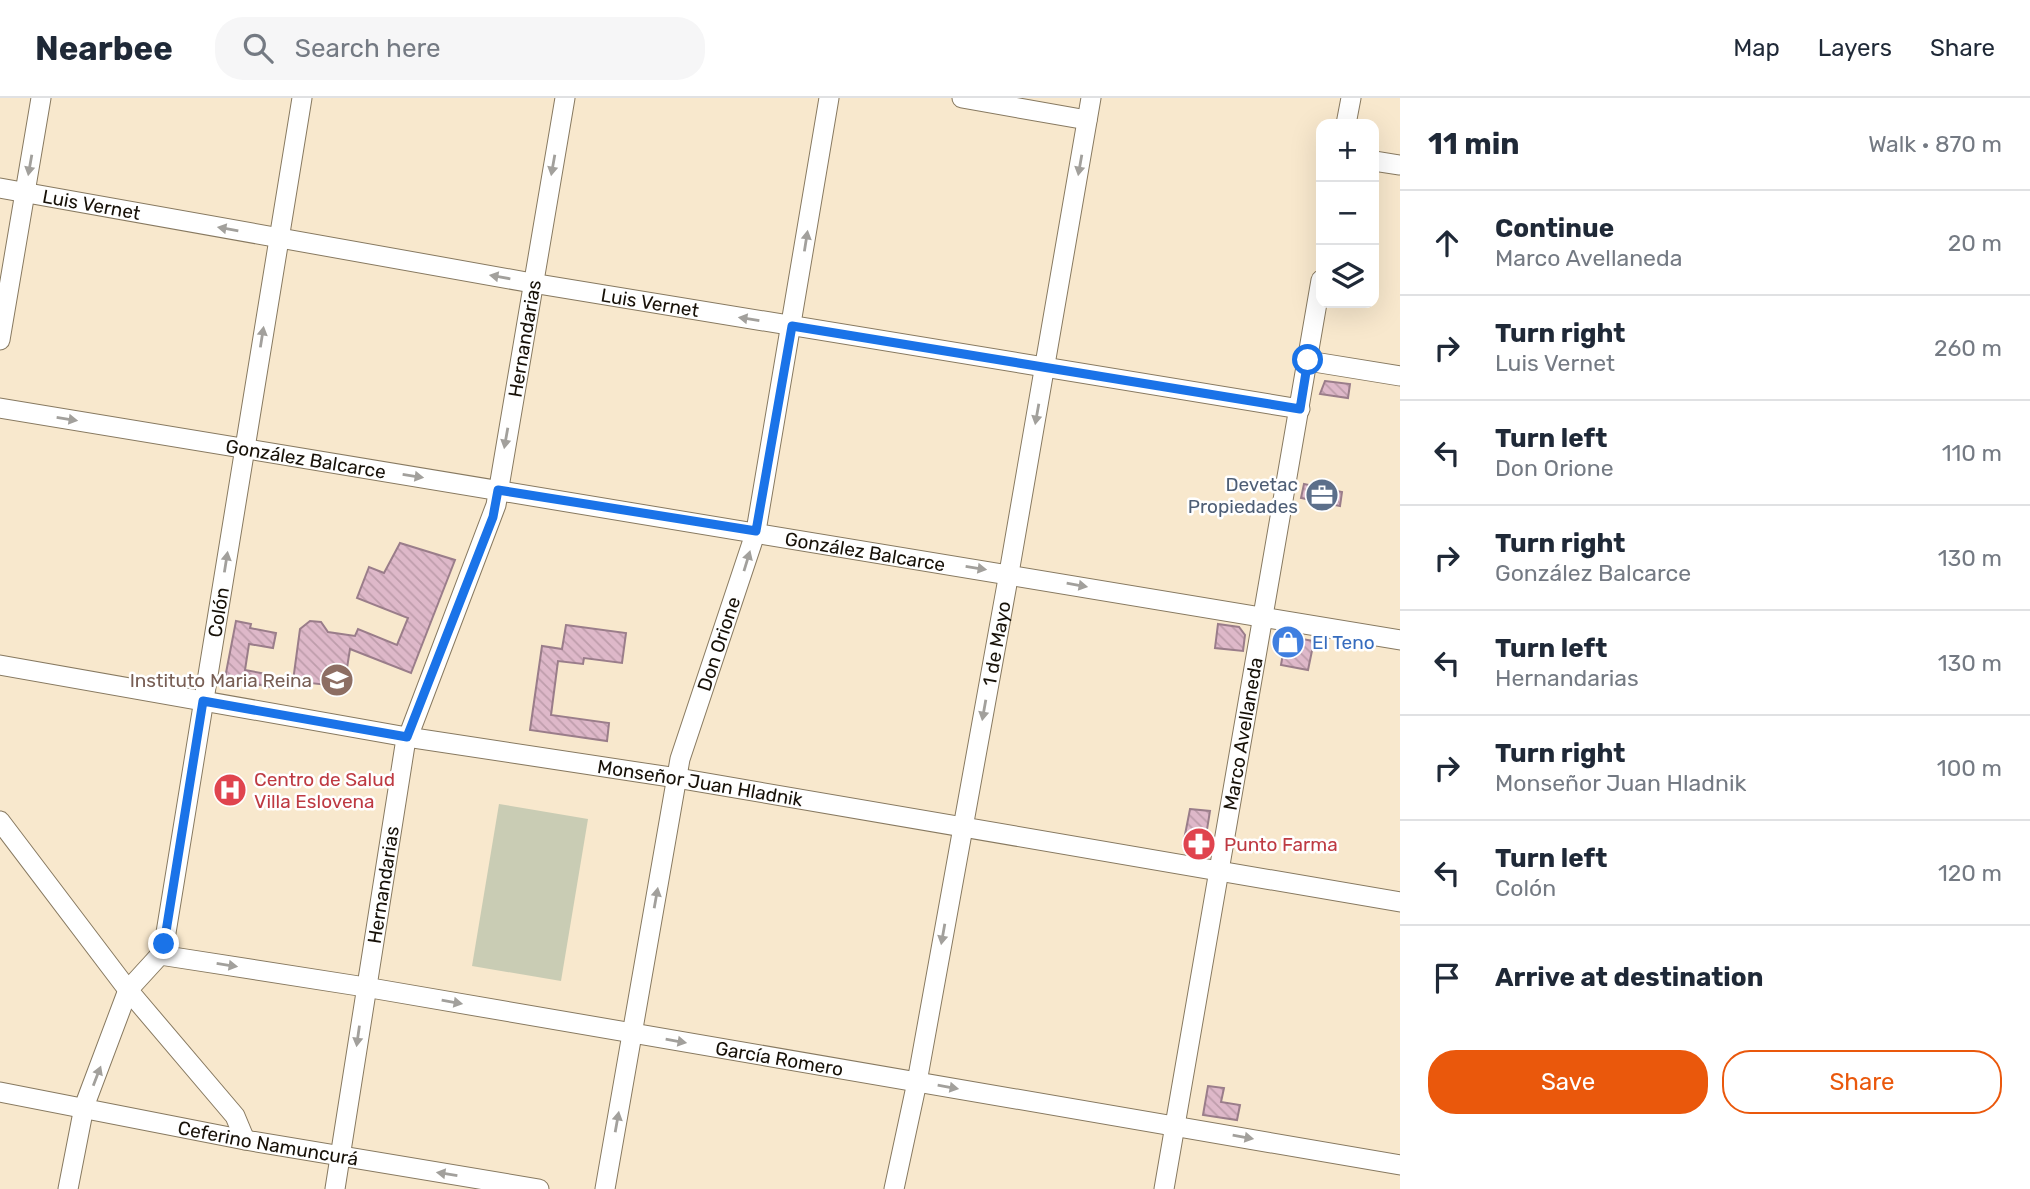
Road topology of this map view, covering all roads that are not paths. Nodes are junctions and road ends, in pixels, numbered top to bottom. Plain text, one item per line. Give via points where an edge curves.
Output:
1 (41, 98) edge
2 (302, 98) edge
3 (565, 98) edge
4 (829, 98) edge
5 (962, 98) edge
6 (1091, 98) edge
7 (1350, 98) edge
8 (1347, 119) edge
9 (1087, 120) junction
10 (1379, 162) edge
11 (1400, 165) edge
12 (0, 188) edge
13 (25, 193) junction
14 (277, 238) junction
15 (532, 283) junction
16 (1316, 308) edge
17 (792, 326) junction
18 (0, 340) edge
19 (1308, 360) junction
20 (1045, 369) junction
21 (1400, 376) edge
22 (0, 408) edge
23 (1300, 409) junction
24 (244, 448) junction
25 (498, 490) junction
26 (756, 531) junction
27 (1009, 573) junction
28 (1264, 617) junction
29 (1400, 640) edge
30 (0, 665) edge
31 (203, 701) junction
32 (407, 737) junction
33 (677, 778) junction
34 (0, 821) edge
35 (963, 827) junction
36 (1219, 872) junction
37 (1400, 902) edge
38 (160, 955) junction
39 (365, 987) junction
40 (128, 990) junction
41 (632, 1033) junction
42 (917, 1082) junction
43 (0, 1092) edge
44 (84, 1107) junction
45 (1175, 1126) junction
46 (245, 1140) junction
47 (340, 1157) junction
48 (1400, 1165) edge
49 (68, 1189) edge
50 (335, 1189) edge
51 (539, 1189) edge
52 (606, 1189) edge
53 (894, 1189) edge
54 (1164, 1189) edge

1 -> 13 street
2 - 14 street, Colón
3 -> 15 street, Hernandarias
17 -> 4 street, Don Orione
5 - 9 street
6 - 9 street, 1 de Mayo
7 - 8 street
9 -> 20 street, 1 de Mayo
10 - 11 street
12 - 13 street, Luis Vernet
14 -> 13 street, Luis Vernet
13 - 18 street
15 -> 14 street, Luis Vernet
24 -> 14 street, Colón
17 -> 15 street, Luis Vernet
15 -> 25 street, Hernandarias
16 - 19 street, Marco Avellaneda
17 - 20 street, Luis Vernet
17 - 26 street, Don Orione
19 - 21 street
19 - 23 street, Marco Avellaneda
20 - 23 street, Luis Vernet
20 -> 27 street, 1 de Mayo
22 -> 24 street, González Balcarce
23 - 28 street, Marco Avellaneda
24 -> 25 street, González Balcarce
31 -> 24 street, Colón
25 - 26 street, González Balcarce
25 - 32 street, Hernandarias via 493,517
26 -> 27 street, González Balcarce
33 -> 26 street, Don Orione
27 -> 28 street, González Balcarce
27 -> 35 street, 1 de Mayo
28 - 29 street, González Balcarce
28 - 36 street, Marco Avellaneda
30 - 31 street, Monseñor Juan Hladnik
31 - 32 street, Monseñor Juan Hladnik
31 - 38 street, Colón
32 - 33 street, Monseñor Juan Hladnik
32 - 39 street, Hernandarias
33 - 35 street, Monseñor Juan Hladnik
41 -> 33 street, Don Orione
34 - 40 street
35 - 36 street, Monseñor Juan Hladnik
35 -> 42 street, 1 de Mayo
36 - 37 street, Monseñor Juan Hladnik
36 - 45 street, Marco Avellaneda
38 -> 39 street, García Romero
38 - 40 street
39 -> 41 street, García Romero
39 -> 47 street, Hernandarias
44 -> 40 street
40 - 46 street via 235,1116
41 -> 42 street, García Romero
52 -> 41 street, Don Orione
42 -> 45 street, García Romero
42 - 53 street, 1 de Mayo
43 - 44 street, Ceferino Namuncurá
44 - 46 street, Ceferino Namuncurá
44 - 49 street
45 -> 48 street, García Romero
45 - 54 street, Marco Avellaneda
46 - 47 street, Ceferino Namuncurá
47 - 50 street, Hernandarias
51 -> 47 street, Ceferino Namuncurá

